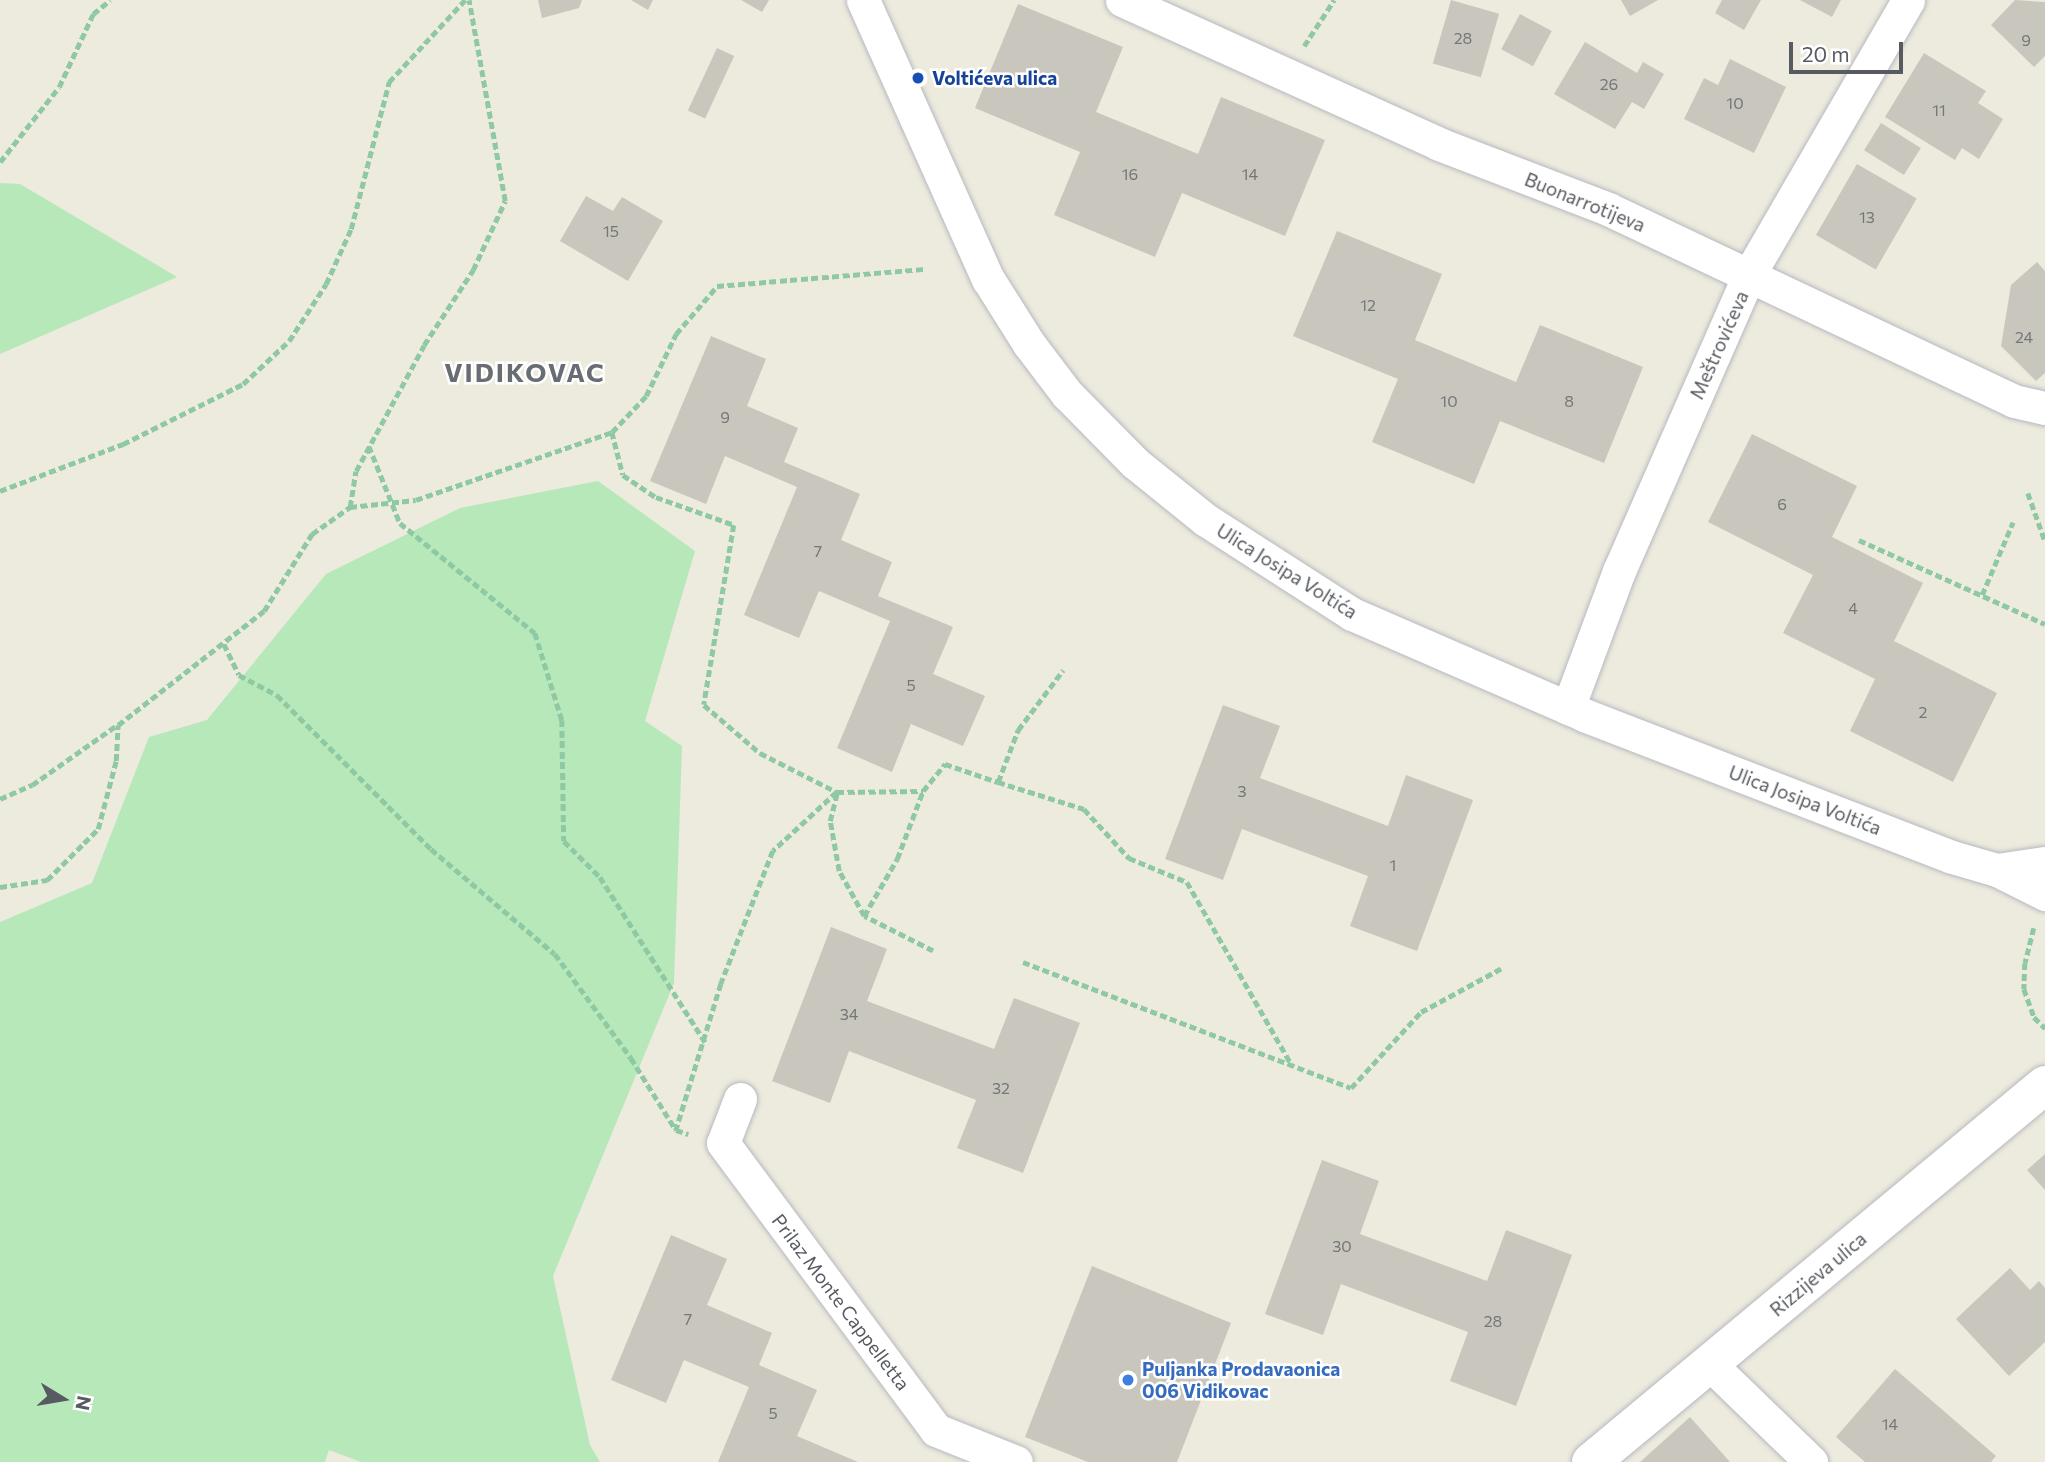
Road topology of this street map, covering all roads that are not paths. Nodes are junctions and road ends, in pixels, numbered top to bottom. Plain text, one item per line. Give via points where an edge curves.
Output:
1 (863, 0) edge
2 (1122, 0) edge
3 (1908, 0) edge
4 (1750, 273) junction
5 (2045, 408) edge
6 (1568, 708) junction
7 (2044, 883) edge
8 (2045, 1085) edge
9 (740, 1099) dead end
10 (1710, 1364) junction
11 (1016, 1462) edge
12 (1591, 1462) edge
13 (1811, 1462) edge

1 - 6 street, Ulica Josipa Voltića via 988,279 1067,394 1135,463 1206,520 1352,614
2 - 4 street, Buonarrotijeva via 1439,144 1608,209
3 - 4 street, Meštrovićeva
4 - 5 street, Buonarrotijeva via 2014,401
4 - 6 street, Meštrovićeva via 1619,571
6 - 7 street, Ulica Josipa Voltića via 1952,857
8 - 10 street, Rizzijeva ulica
9 - 11 street, Prilaz Monte Cappelletta via 723,1143 936,1430
10 - 12 street, Rizzijeva ulica
10 - 13 street

